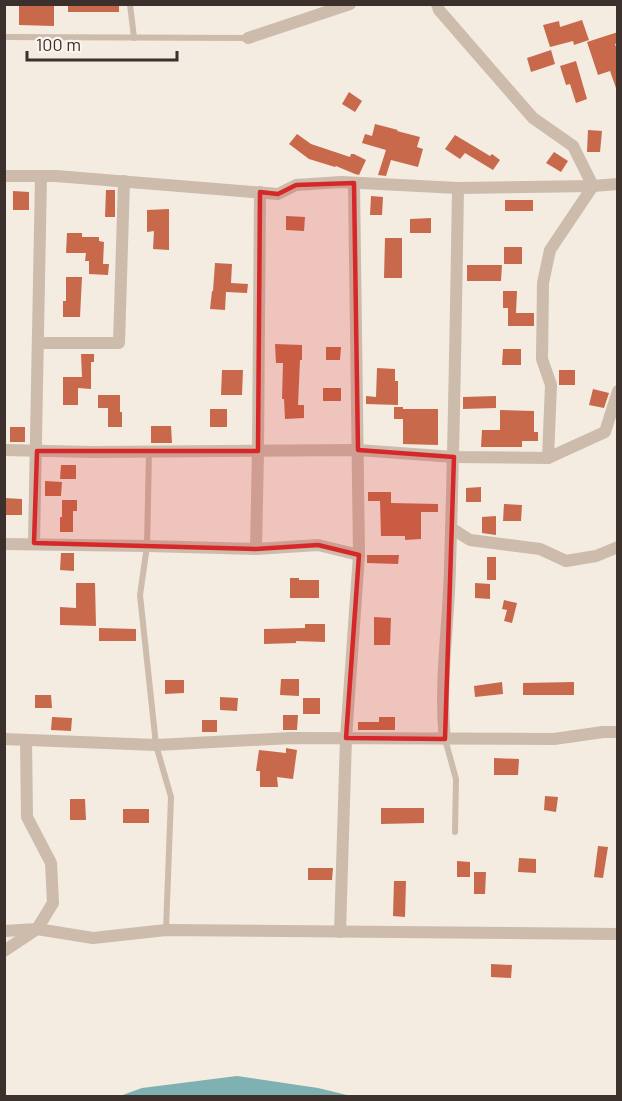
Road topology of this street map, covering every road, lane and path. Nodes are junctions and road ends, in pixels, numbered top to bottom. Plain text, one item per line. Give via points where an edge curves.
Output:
1 (130, 4) edge
2 (350, 4) edge
3 (437, 4) edge
4 (4, 37) edge
5 (134, 38) junction
6 (248, 38) joint
7 (4, 176) edge
8 (40, 176) junction
9 (124, 181) junction
10 (354, 183) junction
11 (618, 184) edge
12 (593, 186) junction
13 (458, 188) junction
14 (260, 192) junction
15 (38, 343) junction
16 (618, 391) edge
17 (4, 450) edge
18 (358, 450) junction
19 (258, 451) junction
20 (37, 452) junction
21 (149, 452) junction
22 (454, 457) junction
23 (548, 458) junction
24 (451, 528) junction
25 (34, 543) junction
26 (4, 544) edge
27 (147, 546) junction
28 (618, 546) edge
29 (256, 549) junction
30 (358, 555) junction
31 (618, 732) edge
32 (346, 738) junction
33 (4, 739) edge
34 (446, 739) junction
35 (26, 740) junction
36 (156, 745) junction
37 (455, 832) dead end
38 (37, 929) junction
39 (166, 930) junction
40 (4, 931) edge
41 (340, 932) junction
42 (618, 934) edge
43 (4, 951) edge

1 - 5 lane
2 - 6 street
3 - 12 street via 533,118 573,146
4 - 5 lane
5 - 6 lane
7 - 8 street
8 - 9 street
8 - 15 street
9 - 14 street
9 - 15 street via 119,343
10 - 13 street
10 - 14 street via 296,185 278,194
10 - 18 street
11 - 12 street
12 - 13 street
12 - 23 street via 550,250 543,283 542,359 551,385
13 - 22 street
14 - 19 street
15 - 20 street
16 - 23 street via 605,432
17 - 20 street
18 - 19 street
18 - 22 street
18 - 30 street
19 - 21 street
19 - 29 street
20 - 21 street
20 - 25 street
21 - 27 lane
22 - 23 street
22 - 24 street
24 - 28 street via 470,540 540,549 566,561 596,556
24 - 34 street via 444,656
25 - 26 street
25 - 27 street
27 - 29 street
27 - 36 lane via 140,595
29 - 30 street via 318,545
30 - 32 street
31 - 34 street via 554,739
32 - 34 street
32 - 36 street
32 - 41 street
33 - 35 street
34 - 37 lane via 456,779
35 - 36 street
35 - 38 street via 27,817 51,863 52,903
36 - 39 lane via 171,797
38 - 39 street via 93,938
38 - 40 street
38 - 43 street
39 - 41 street
41 - 42 street

